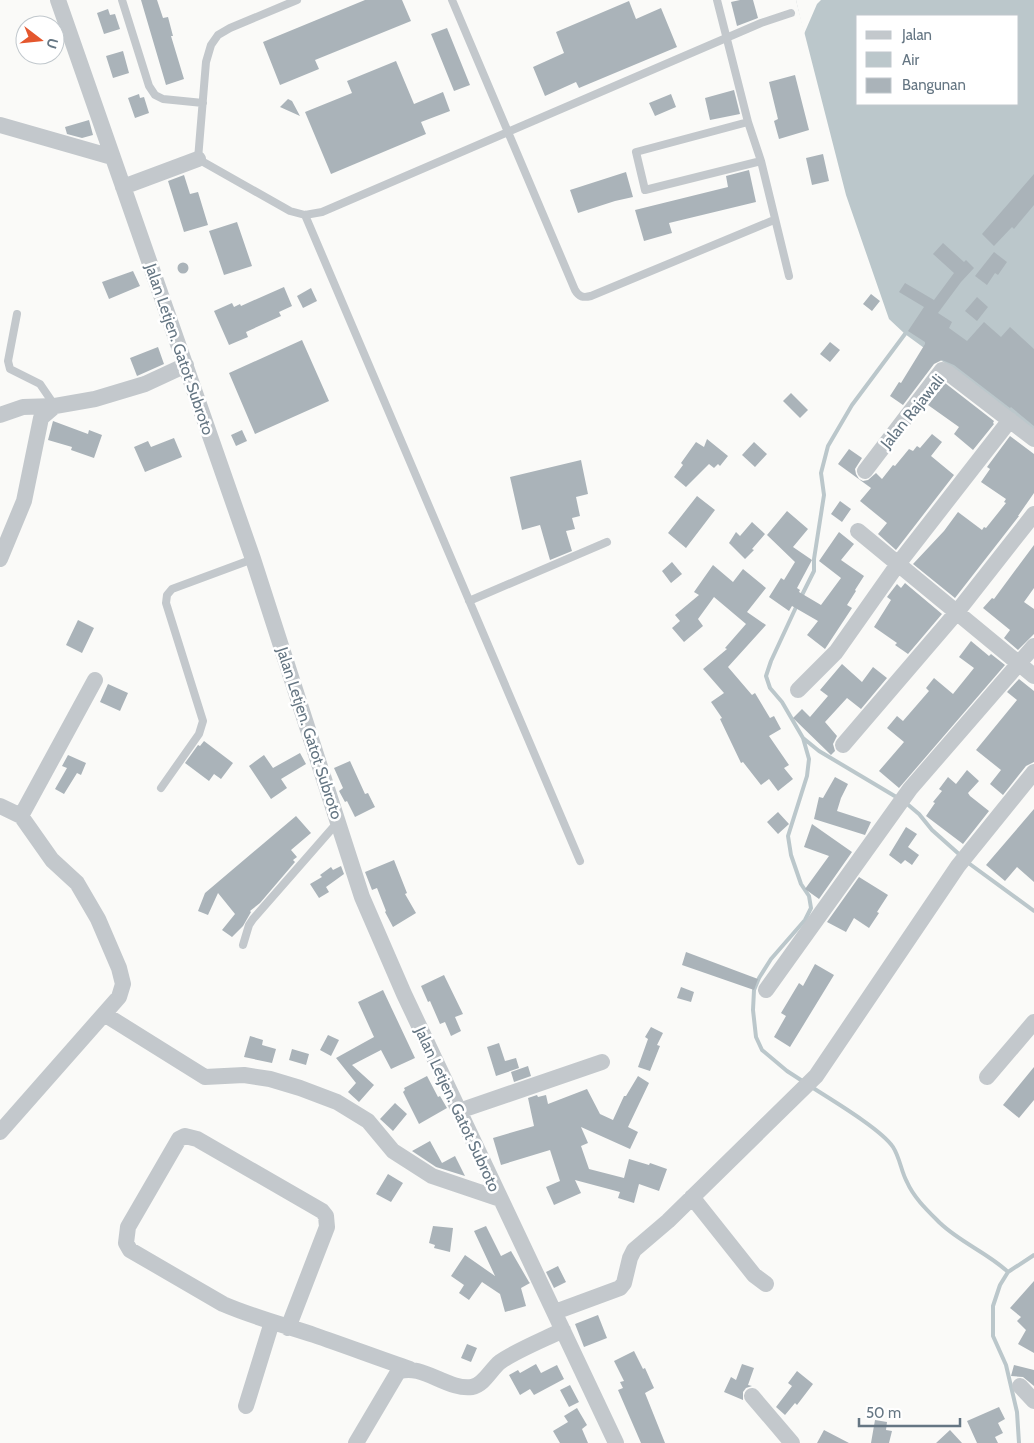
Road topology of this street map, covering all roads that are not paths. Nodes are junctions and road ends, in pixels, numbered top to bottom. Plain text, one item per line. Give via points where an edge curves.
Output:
1 (58, 0) edge
2 (122, 0) edge
3 (297, 0) edge
4 (452, 0) edge
5 (717, 0) edge
6 (791, 13) dead end
7 (727, 38) junction
8 (203, 103) junction
9 (748, 122) junction
10 (0, 125) edge
11 (507, 132) junction
12 (112, 157) junction
13 (198, 159) junction
14 (761, 160) junction
15 (123, 187) junction
16 (305, 215) junction
17 (774, 220) junction
18 (789, 276) dead end
19 (16, 314) dead end
20 (186, 365) junction
21 (55, 406) junction
22 (0, 415) edge
23 (1010, 420) junction
24 (1034, 439) edge
25 (865, 470) dead end
26 (1034, 514) edge
27 (858, 531) dead end
28 (607, 542) dead end
29 (0, 559) edge
30 (253, 559) junction
31 (898, 564) junction
32 (469, 601) junction
33 (957, 612) junction
34 (1034, 646) edge
35 (1019, 665) junction
36 (1034, 676) edge
37 (95, 680) dead end
38 (798, 690) dead end
39 (843, 745) dead end
40 (1034, 772) edge
41 (161, 788) dead end
42 (0, 806) edge
43 (21, 816) junction
44 (338, 821) junction
45 (580, 861) dead end
46 (243, 945) dead end
47 (766, 990) dead end
48 (104, 1014) junction
49 (1034, 1022) edge
50 (602, 1062) dead end
51 (987, 1078) dead end
52 (459, 1111) junction
53 (0, 1132) edge
54 (692, 1197) junction
55 (500, 1199) junction
56 (766, 1284) dead end
57 (555, 1312) junction
58 (272, 1322) junction
59 (288, 1328) junction
60 (563, 1330) junction
61 (410, 1369) junction
62 (1020, 1386) dead end
63 (752, 1396) dead end
64 (1034, 1401) edge
65 (246, 1406) dead end
66 (356, 1443) edge
67 (616, 1443) edge
68 (792, 1443) edge

1 - 12 street, Jalan Letjen. Gatot Subroto
2 - 8 lane via 155,96
3 - 8 lane via 218,35 206,62
4 - 11 lane
5 - 7 lane
6 - 7 lane
7 - 9 lane
7 - 11 lane
8 - 13 lane
9 - 14 lane
9 - 14 lane via 636,152 645,190
10 - 12 street
11 - 16 lane via 322,212
11 - 17 lane via 575,290 585,298
12 - 15 street, Jalan Letjen. Gatot Subroto
13 - 15 street
13 - 16 lane via 290,212
14 - 17 lane
15 - 20 street, Jalan Letjen. Gatot Subroto
16 - 32 lane
17 - 18 lane
19 - 21 lane via 8,361 10,369 40,384
20 - 21 street via 145,384 95,399
20 - 30 street, Jalan Letjen. Gatot Subroto
21 - 22 street via 23,407
21 - 29 street via 41,418 24,501
23 - 24 street, Jalan Rajawali
23 - 25 street, Jalan Rajawali via 942,370
23 - 31 street
26 - 33 street
27 - 31 street
28 - 32 lane
30 - 41 lane via 172,589 167,595 166,603 204,721 199,734
30 - 44 street, Jalan Letjen. Gatot Subroto
31 - 33 street
31 - 38 street via 836,652
32 - 45 lane
33 - 35 street
33 - 39 street
34 - 35 street
35 - 36 street
35 - 47 street via 910,789
37 - 43 street
40 - 54 street via 958,866 816,1076
42 - 43 street
43 - 48 street via 52,860 77,884 102,927 122,984 119,997
44 - 46 lane via 249,924
44 - 52 street, Jalan Letjen. Gatot Subroto via 362,897
48 - 53 street
48 - 55 street via 205,1077 244,1075 270,1079 337,1102 368,1121 393,1151 432,1176
49 - 51 street
50 - 52 street
52 - 55 street, Jalan Letjen. Gatot Subroto
54 - 56 street via 754,1275
54 - 57 street via 634,1250 620,1288
55 - 57 street, Jalan Letjen. Gatot Subroto
57 - 60 street, Jalan Letjen. Gatot Subroto
58 - 59 street
58 - 59 street via 223,1304 130,1250 126,1243 128,1227 180,1139 185,1136 197,1138 326,1216 327,1227
58 - 65 street
59 - 61 street
60 - 61 street via 503,1360 475,1387 459,1386
60 - 67 street, Jalan Letjen. Gatot Subroto
61 - 66 street via 395,1374
62 - 64 street
63 - 68 street

